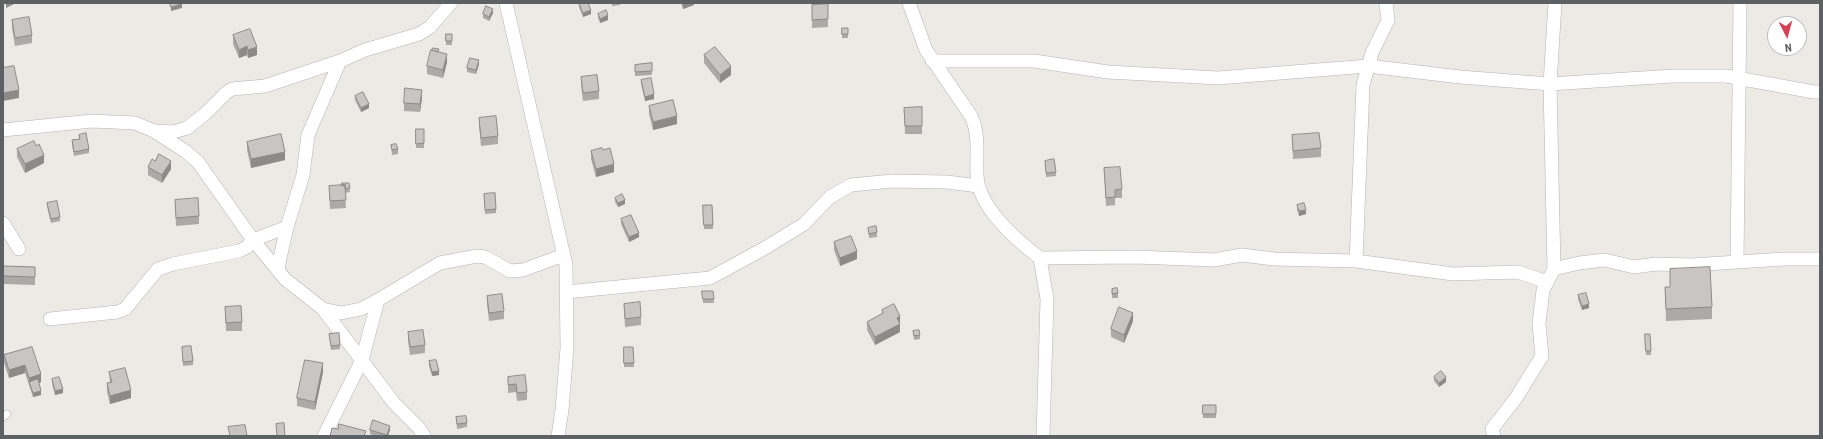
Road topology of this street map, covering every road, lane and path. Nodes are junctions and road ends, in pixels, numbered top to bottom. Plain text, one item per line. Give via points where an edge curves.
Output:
1 (451, 3) edge
2 (506, 3) edge
3 (909, 3) edge
4 (1386, 3) edge
5 (1555, 3) edge
6 (1740, 3) edge
7 (340, 61) junction
8 (932, 61) junction
9 (1368, 66) junction
10 (1738, 79) junction
11 (1550, 84) junction
12 (1820, 92) edge
13 (3, 130) edge
14 (154, 131) junction
15 (978, 186) junction
16 (3, 222) edge
17 (287, 227) junction
18 (253, 240) junction
19 (20, 249) dead end
20 (564, 255) junction
21 (1040, 258) junction
22 (1820, 259) edge
23 (1356, 261) junction
24 (1737, 262) junction
25 (1554, 269) junction
26 (278, 271) junction
27 (1547, 282) junction
28 (566, 292) junction
29 (378, 300) junction
30 (323, 309) junction
31 (50, 318) dead end
32 (362, 360) junction
33 (324, 436) edge
34 (424, 436) edge
35 (558, 436) edge
36 (1043, 436) edge
37 (1494, 436) edge

1 - 7 street via 430,27 419,34 365,50
2 - 20 street
3 - 8 street
4 - 9 street via 1388,20
5 - 11 street
6 - 10 street
7 - 14 street via 265,86 232,89 187,128 173,132
7 - 17 street via 308,136 303,175
8 - 9 street via 1034,62 1108,72 1218,78
8 - 15 street via 976,125
9 - 11 street
9 - 23 street via 1363,85
10 - 11 street via 1726,76 1673,76
10 - 12 street
10 - 24 street
11 - 25 street
13 - 14 street via 92,121 135,123
14 - 18 street via 198,162
15 - 21 street via 982,197 1002,223
15 - 28 street via 947,182 851,185 830,197 804,224 710,278
16 - 19 street
17 - 18 street
17 - 26 street
18 - 26 street
18 - 31 street via 239,251 158,269 125,309 117,312
20 - 28 street
20 - 29 street via 523,270 510,271 485,257 477,256 440,263
21 - 23 street via 1135,257 1214,260 1242,255 1274,259
21 - 36 street via 1047,299
22 - 24 street via 1784,258
23 - 27 street via 1453,274 1518,272
24 - 25 street via 1634,267 1605,260
25 - 27 street
26 - 30 street
27 - 37 street via 1543,290 1539,324 1542,356 1516,398 1492,429
28 - 35 street via 567,348
29 - 30 street via 361,309 341,313
29 - 32 street
30 - 32 street
32 - 33 street
32 - 34 street

